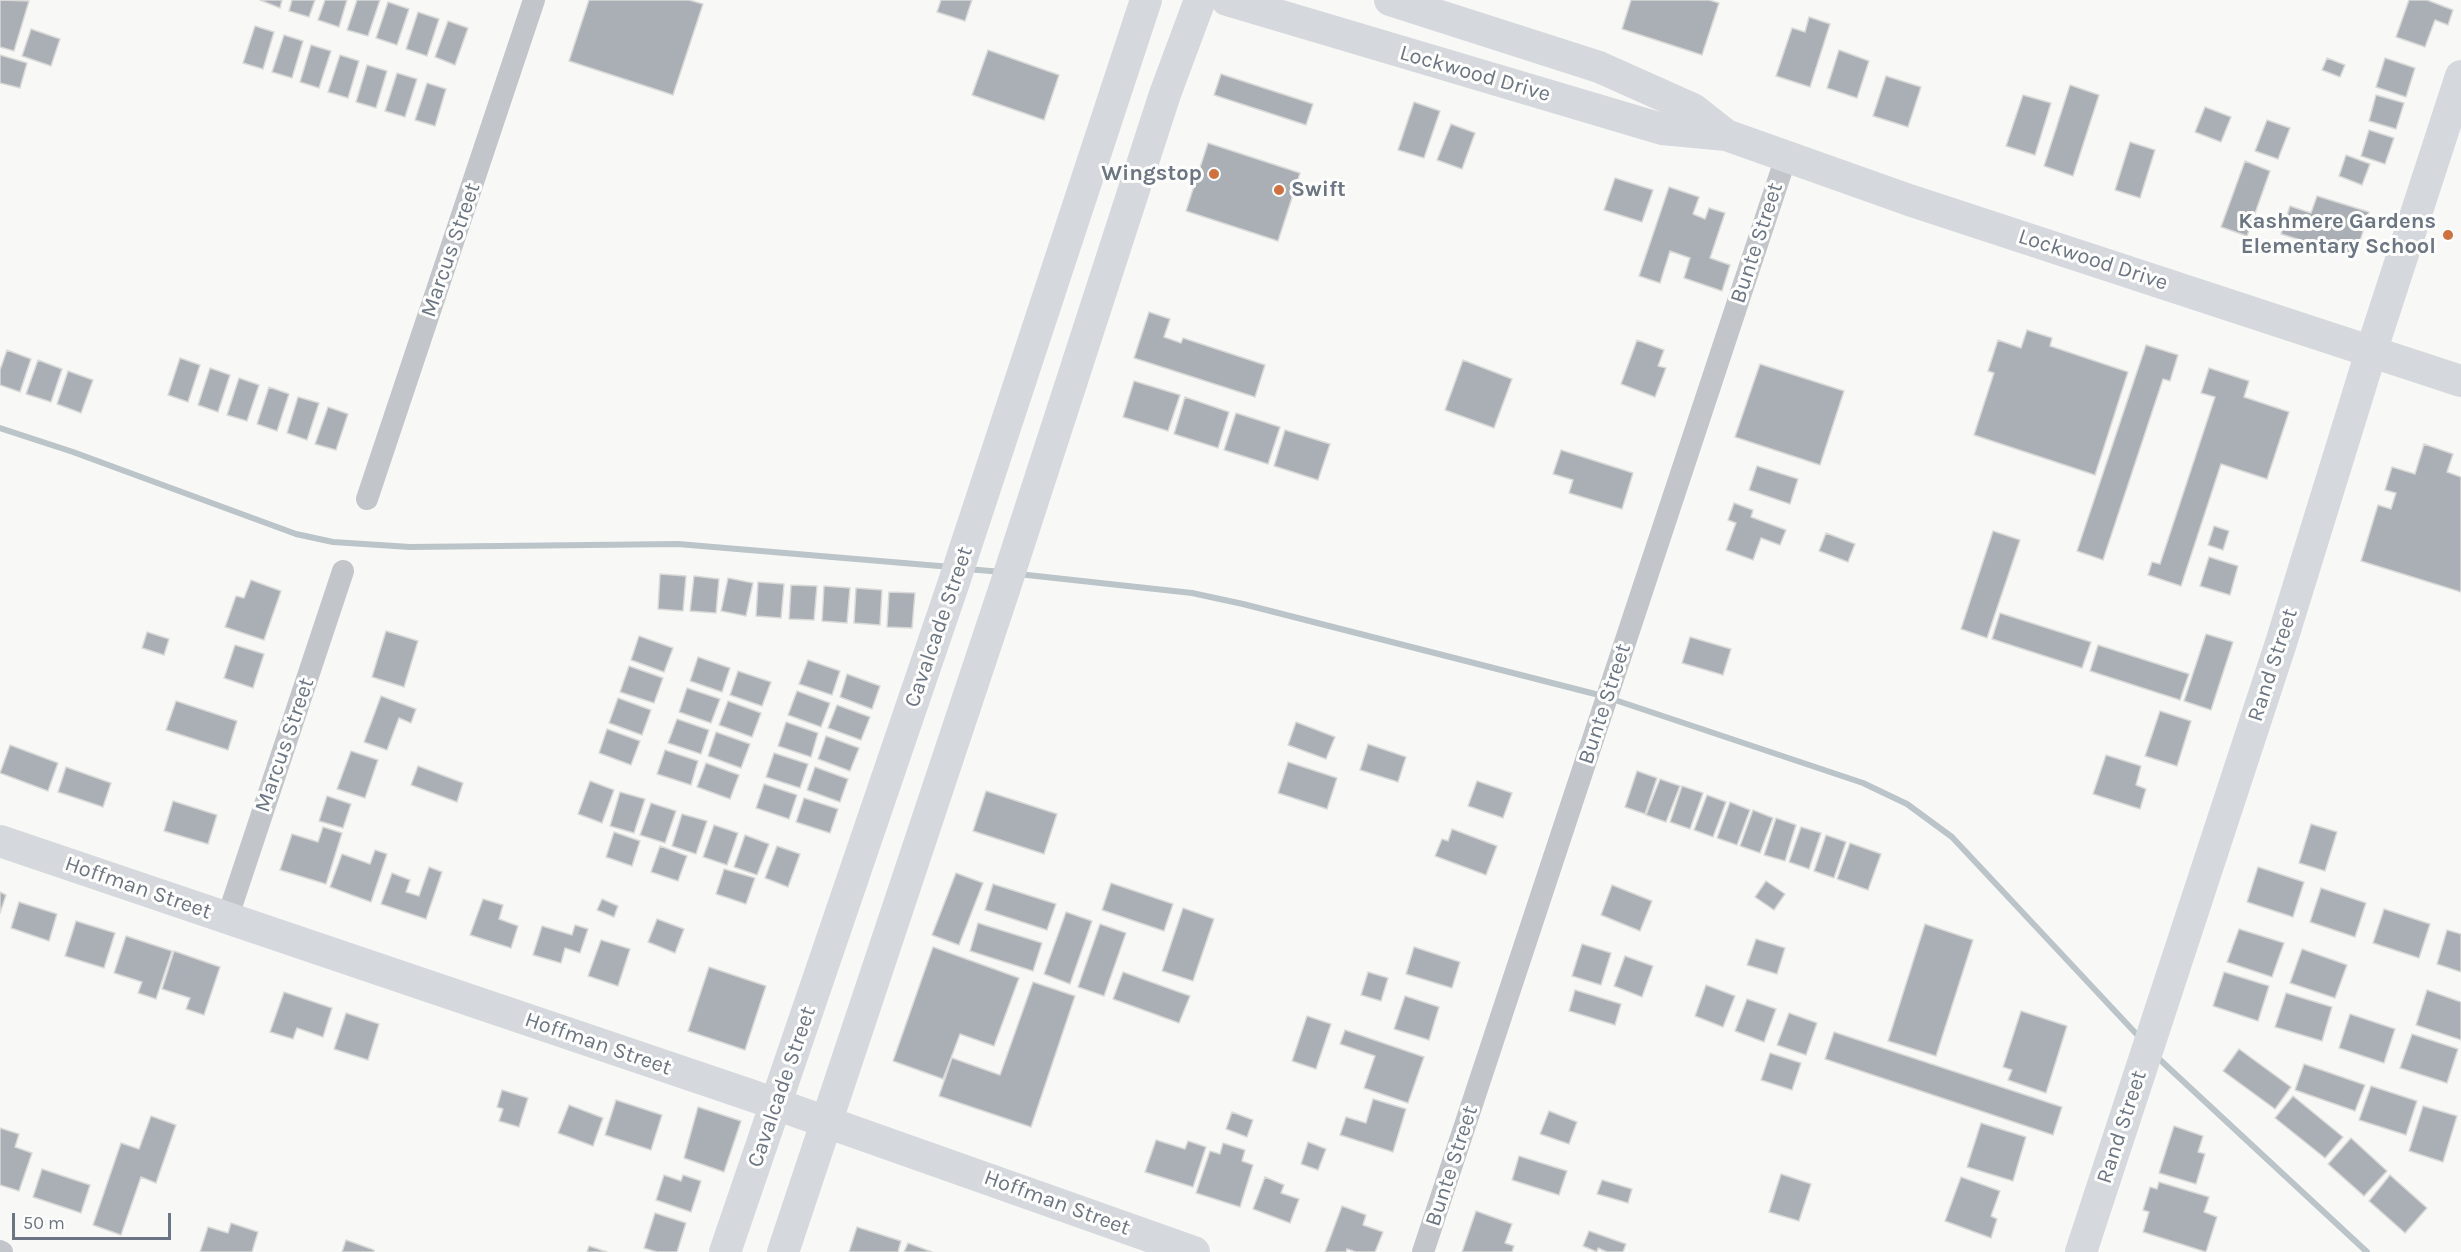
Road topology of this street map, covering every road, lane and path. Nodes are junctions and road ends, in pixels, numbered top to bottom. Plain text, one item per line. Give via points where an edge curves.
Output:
1 (534, 0) edge
2 (1146, 0) edge
3 (1200, 0) edge
4 (1227, 0) edge
5 (1390, 0) edge
6 (1537, 46) junction
7 (2461, 76) edge
8 (1525, 89) junction
9 (1726, 135) junction
10 (1786, 157) junction
11 (1029, 352) junction
12 (2371, 352) junction
13 (1076, 367) junction
14 (2461, 381) edge
15 (367, 499) dead end
16 (343, 571) dead end
17 (907, 720) junction
18 (956, 734) junction
19 (0, 841) edge
20 (227, 919) junction
21 (776, 1104) junction
22 (827, 1122) junction
23 (725, 1252) edge
24 (783, 1252) edge
25 (1194, 1252) edge
26 (1423, 1252) edge
27 (2080, 1252) edge

1 - 15 street, Marcus Street
2 - 11 main road, Cavalcade Street
3 - 13 main road via 1165,94
4 - 8 main road, Lockwood Drive
5 - 6 main road, Lockwood Drive
6 - 8 main road
6 - 9 main road, Lockwood Drive via 1599,67 1693,109
7 - 12 main road, Rand Street
8 - 9 main road, Lockwood Drive via 1662,129
9 - 10 main road, Lockwood Drive
10 - 12 main road, Lockwood Drive
10 - 26 street, Bunte Street
11 - 13 main road
11 - 17 main road, Cavalcade Street
12 - 14 main road, Lockwood Drive
12 - 27 main road, Rand Street via 2281,643
13 - 18 main road
16 - 20 street, Marcus Street
17 - 18 main road
17 - 21 main road, Cavalcade Street
18 - 22 main road
19 - 20 main road, Hoffman Street
20 - 21 main road, Hoffman Street
21 - 22 main road, Hoffman Street
21 - 23 main road, Cavalcade Street
22 - 24 main road
22 - 25 main road, Hoffman Street

